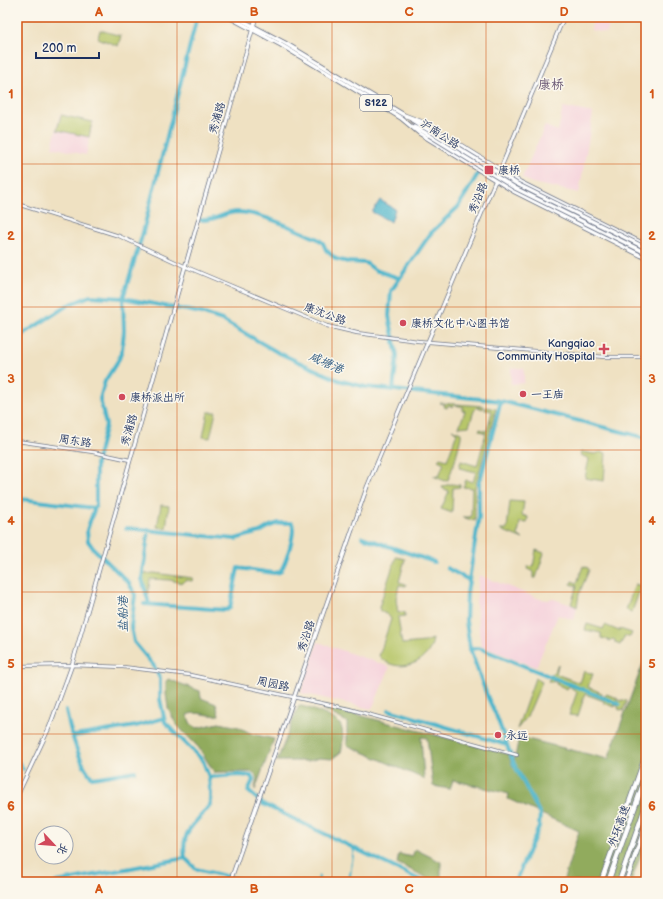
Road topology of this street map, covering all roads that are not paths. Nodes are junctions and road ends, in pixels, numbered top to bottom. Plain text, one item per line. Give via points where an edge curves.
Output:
1 (229, 17) edge
2 (236, 17) edge
3 (256, 17) edge
4 (564, 17) edge
5 (253, 28) junction
6 (402, 116) junction
7 (430, 134) junction
8 (500, 170) junction
9 (495, 180) junction
10 (17, 204) edge
11 (646, 245) edge
12 (646, 248) edge
13 (646, 253) edge
14 (646, 258) edge
15 (184, 266) junction
16 (428, 341) junction
17 (646, 357) edge
18 (17, 441) edge
19 (130, 460) junction
20 (72, 665) junction
21 (17, 666) edge
22 (294, 697) junction
23 (517, 754) dead end
24 (646, 755) edge
25 (646, 776) edge
26 (17, 796) edge
27 (646, 806) edge
28 (646, 825) edge
29 (230, 882) edge
30 (601, 882) edge
31 (608, 882) edge
32 (619, 882) edge
33 (626, 882) edge

1 - 5 main road, 沪南公路 / S122
2 - 5 main road, 沪南公路 / S122
3 - 5 main road, 秀浦路
4 - 8 main road, 秀沿路
5 - 6 main road, 沪南公路 / S122
5 - 15 main road, 秀浦路
6 - 7 main road
6 - 8 main road, 沪南公路 / S122 via 425,123
6 - 9 main road, 沪南公路 / S122 via 419,133
7 - 12 main road, bridge via 534,193
7 - 13 main road, bridge via 515,188
8 - 9 main road, 秀沿路
8 - 11 main road, 沪南公路 / S122
9 - 14 main road, 沪南公路 / S122 via 539,205
9 - 16 main road, 秀沿路
10 - 15 street, 康沈公路 via 90,226 143,246
15 - 16 street, 康沈公路 via 327,326 350,332
15 - 19 main road, 秀浦路
16 - 17 street, 康沈公路 via 605,357
16 - 22 main road, 秀沿路 via 367,487
18 - 19 street, 周东路
19 - 20 main road, 秀浦路
20 - 21 street, 周园路
20 - 22 street, 周园路 via 165,671
20 - 26 main road, 秀浦路 via 49,728
22 - 23 street, 周园路
22 - 29 main road, 秀沿路
24 - 30 highway
25 - 31 highway, 外环高速
27 - 32 highway, 外环高速
28 - 33 highway

